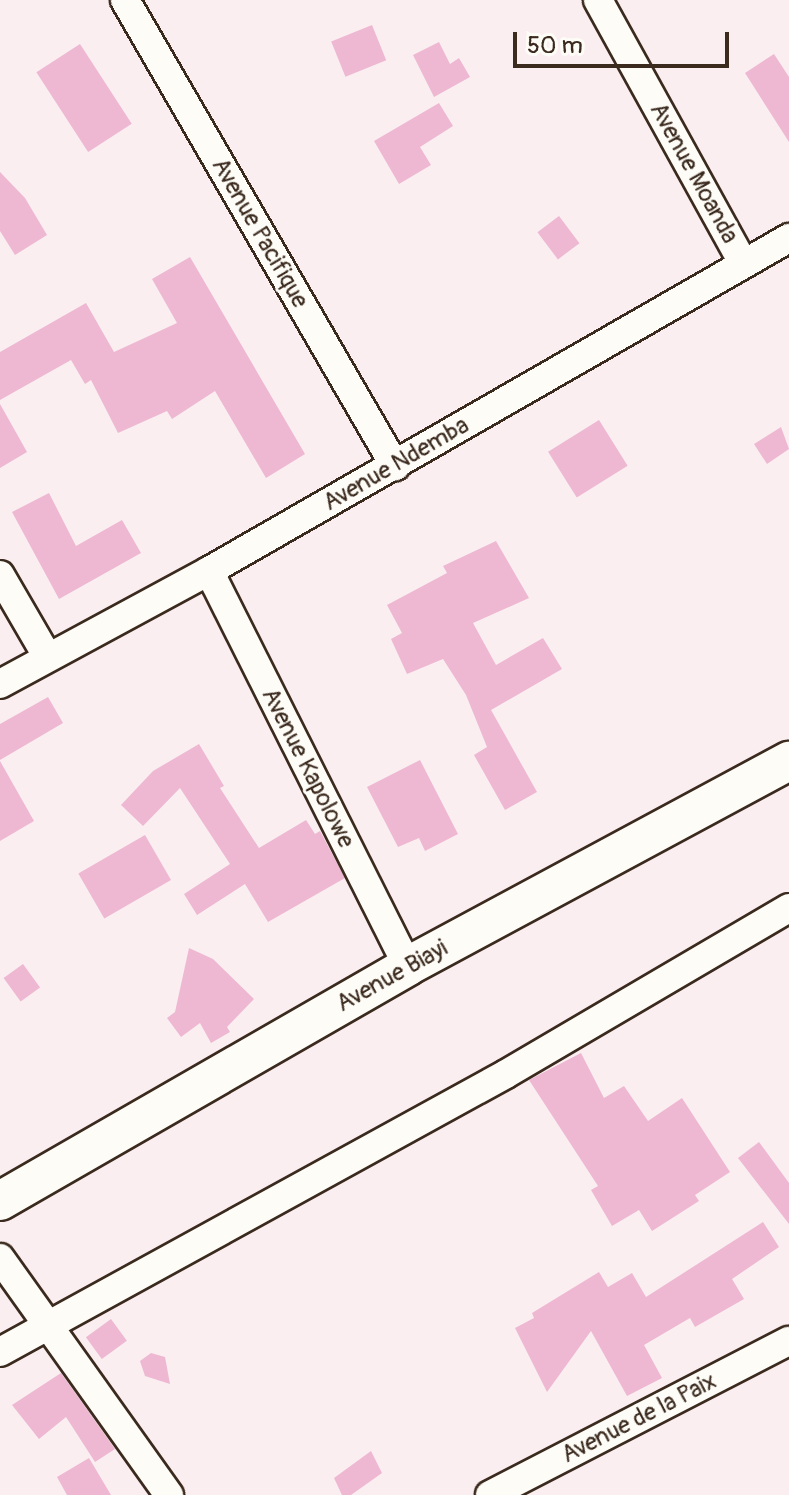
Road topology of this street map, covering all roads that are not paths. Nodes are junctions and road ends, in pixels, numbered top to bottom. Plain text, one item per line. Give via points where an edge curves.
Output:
1 (125, 0) edge
2 (598, 0) edge
3 (789, 238) edge
4 (743, 263) junction
5 (395, 466) junction
6 (209, 571) junction
7 (0, 575) edge
8 (47, 656) junction
9 (0, 684) edge
10 (789, 761) edge
11 (789, 908) edge
12 (408, 966) junction
13 (0, 1201) edge
14 (0, 1258) edge
15 (46, 1324) junction
16 (789, 1341) edge
17 (0, 1352) edge
18 (169, 1495) edge
19 (490, 1495) edge

1 - 5 street, Avenue Pacifique
2 - 4 street, Avenue Moanda
3 - 4 street, Avenue Ndemba
4 - 5 street, Avenue Ndemba
5 - 6 street, Avenue Ndemba
6 - 8 street, Avenue Ndemba
6 - 12 street, Avenue Kapolowe
7 - 8 street
8 - 9 street, Avenue Ndemba
10 - 12 street, Avenue Biayi
11 - 15 street via 506,1074
12 - 13 street, Avenue Biayi
14 - 15 street
15 - 17 street
15 - 18 street
16 - 19 street, Avenue de la Paix

